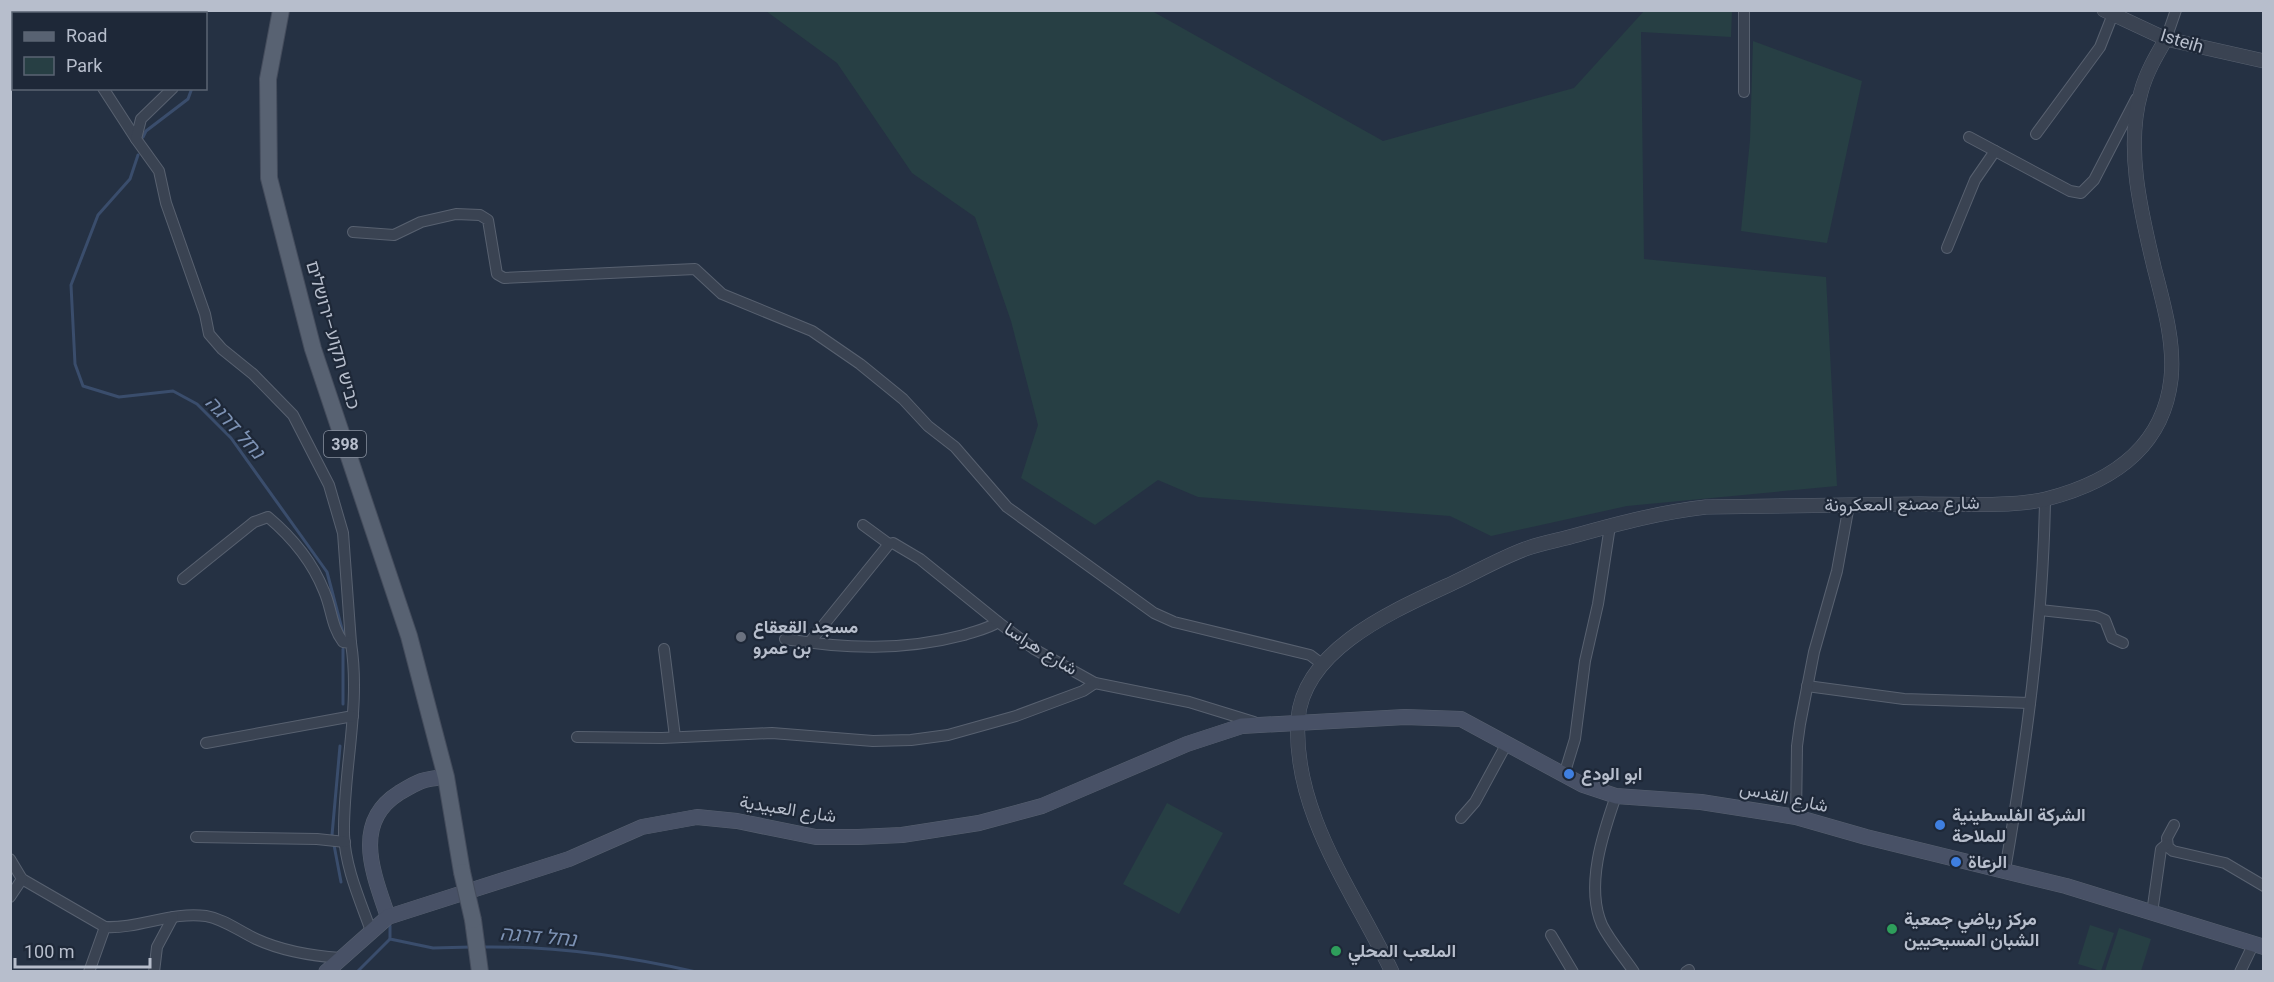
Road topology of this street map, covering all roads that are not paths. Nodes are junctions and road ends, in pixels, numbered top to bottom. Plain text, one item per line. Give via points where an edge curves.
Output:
1 (281, 10) edge
2 (1744, 10) edge
3 (2176, 10) edge
4 (2108, 12) edge
5 (2166, 39) junction
6 (2264, 61) edge
7 (104, 90) edge
8 (172, 90) edge
9 (2141, 91) junction
10 (1744, 92) dead end
11 (2036, 134) dead end
12 (1969, 137) dead end
13 (136, 140) junction
14 (1995, 151) junction
15 (353, 232) dead end
16 (1947, 248) dead end
17 (2045, 500) junction
18 (1849, 505) junction
19 (863, 525) dead end
20 (1610, 526) junction
21 (889, 544) junction
22 (183, 579) dead end
23 (2040, 610) junction
24 (998, 622) junction
25 (785, 639) dead end
26 (351, 643) junction
27 (808, 643) junction
28 (2123, 643) dead end
29 (664, 649) dead end
30 (1322, 664) junction
31 (1095, 684) junction
32 (1807, 686) junction
33 (2030, 703) junction
34 (353, 716) junction
35 (1298, 722) junction
36 (1260, 724) junction
37 (577, 737) dead end
38 (675, 737) junction
39 (206, 742) dead end
40 (1506, 745) junction
41 (1564, 775) junction
42 (446, 777) junction
43 (1616, 796) junction
44 (1796, 817) junction
45 (1461, 818) dead end
46 (2174, 825) dead end
47 (196, 837) dead end
48 (345, 842) junction
49 (2167, 844) junction
50 (10, 859) edge
51 (2005, 870) junction
52 (22, 879) junction
53 (2264, 886) edge
54 (10, 897) edge
55 (2152, 913) junction
56 (172, 917) junction
57 (388, 917) junction
58 (105, 927) junction
59 (371, 931) junction
60 (1551, 935) dead end
61 (2258, 946) edge
62 (340, 958) junction
63 (89, 972) edge
64 (154, 972) edge
65 (326, 972) edge
66 (480, 972) edge
67 (1392, 972) edge
68 (1573, 972) edge
69 (1634, 972) edge
70 (2240, 972) edge

1 - 42 main road, כביש תקוע–ירושלים / 398 via 268,79 269,178 314,349 408,636
2 - 10 street
3 - 5 street
4 - 5 street, Isteih
4 - 11 street via 2100,46
5 - 6 street, Isteih
5 - 9 street, شارع مصنع المعكرونة
7 - 13 street
8 - 13 street via 141,119
9 - 14 street via 2094,180 2081,193
9 - 17 street, شارع مصنع المعكرونة via 2136,114 2138,189 2168,328 2171,378 2167,396 2150,436 2129,462 2102,480
12 - 14 street
13 - 26 street via 159,171 209,334 293,416 329,485 343,533
14 - 16 street via 1975,180
15 - 30 street via 394,235 433,218 471,213 488,220 497,274 504,278 695,269 722,294 812,332 860,364 955,447 1007,507 1154,613 1174,622 1310,656
17 - 18 street, شارع مصنع المعكرونة
17 - 23 street
18 - 20 street, شارع مصنع المعكرونة via 1706,507
18 - 32 street via 1837,572
19 - 21 street
20 - 30 street, شارع مصنع المعكرونة via 1525,549 1408,604 1372,623
20 - 41 street via 1575,739
21 - 24 street via 898,545 920,559
21 - 27 street
22 - 26 street via 254,522 268,518 290,535 308,560 325,592 334,629 343,642
23 - 28 street via 2096,616 2105,620 2112,638
23 - 33 street
24 - 27 street, شارع هراسا via 956,637 904,646 860,649
24 - 31 street, شارع هراسا via 1034,649
25 - 27 street, شارع هراسا
26 - 34 street via 356,674
29 - 38 street
30 - 35 street, شارع مصنع المعكرونة via 1301,700
31 - 36 street, شارع هراسا via 1189,702
31 - 38 street via 1016,716 939,736 873,741 772,733
32 - 33 street via 1904,699
32 - 44 street via 1797,746
33 - 51 street
34 - 39 street
34 - 48 street
35 - 36 main road, شارع العبيدية
35 - 40 main road, شارع القدس via 1405,717 1461,719
35 - 67 street, شارع مصنع المعكرونة via 1305,791 1329,853
36 - 57 main road, شارع العبيدية via 1221,732 1042,806 979,823 902,835 816,837 737,821 675,819 642,827 561,862
37 - 38 street
40 - 41 main road, شارع القدس
40 - 45 street via 1475,802
41 - 43 main road, شارع القدس
42 - 57 main road via 422,779 389,800 374,820 369,835 371,864
42 - 66 main road, כביש תקוע–ירושלים / 398, bridge
43 - 44 main road, شارع القدس via 1712,803
43 - 69 street via 1605,829 1597,901 1602,925
44 - 51 main road, شارع القدس
46 - 49 street
47 - 48 street via 317,838
48 - 59 street via 349,870
49 - 53 street via 2173,851 2225,863
49 - 55 street via 2161,849
50 - 52 street
51 - 55 main road, شارع القدس
52 - 54 street
52 - 58 street
55 - 61 main road, شارع القدس
56 - 58 street via 120,928
56 - 62 street via 209,916 257,940 300,953
56 - 64 street via 157,947
57 - 59 main road, شارع العبيدية
58 - 63 street
59 - 62 main road, شارع العبيدية
60 - 68 street
61 - 70 street
62 - 65 main road, شارع العبيدية

